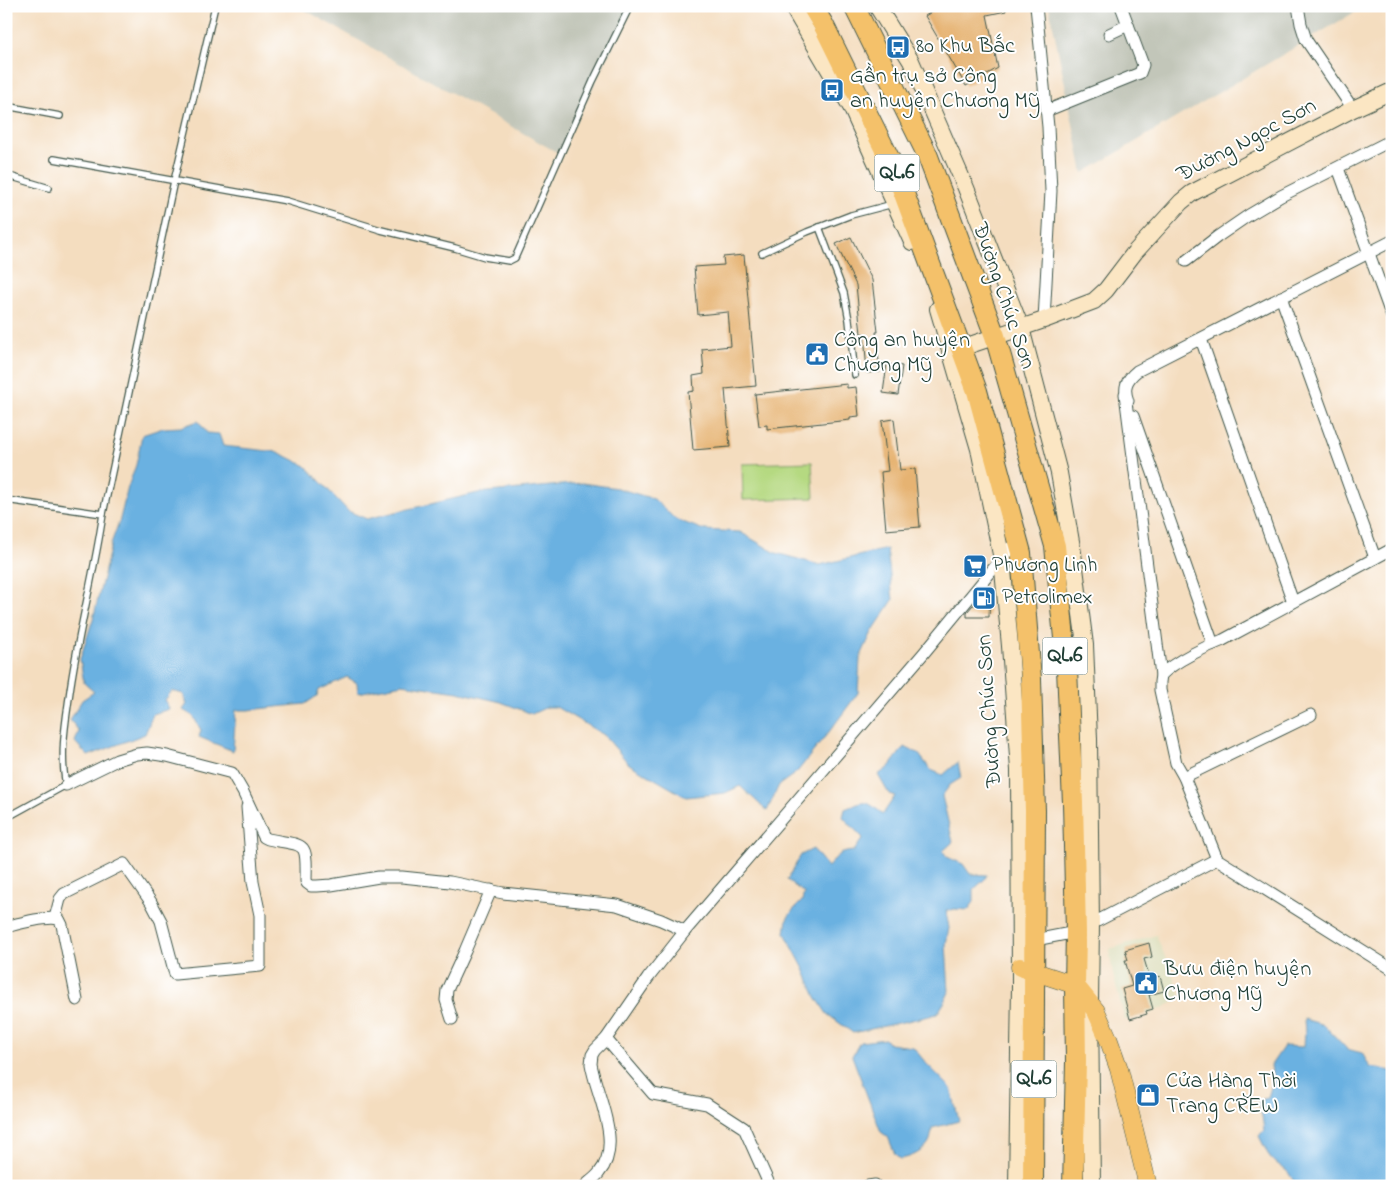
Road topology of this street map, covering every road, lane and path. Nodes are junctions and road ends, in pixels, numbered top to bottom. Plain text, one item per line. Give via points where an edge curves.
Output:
1 (215, 6) edge
2 (630, 6) edge
3 (792, 6) edge
4 (812, 6) edge
5 (854, 6) edge
6 (877, 6) edge
7 (1036, 6) edge
8 (1121, 6) edge
9 (1298, 6) edge
10 (1128, 25) junction
11 (1109, 34) dead end
12 (1392, 91) edge
13 (6, 106) edge
14 (1353, 109) junction
15 (1046, 111) junction
16 (60, 116) dead end
17 (1392, 140) edge
18 (54, 159) dead end
19 (1338, 168) junction
20 (6, 175) edge
21 (174, 181) junction
22 (49, 188) dead end
23 (901, 202) junction
24 (819, 228) junction
25 (1392, 241) edge
26 (1370, 252) junction
27 (762, 253) dead end
28 (1186, 261) dead end
29 (1282, 297) junction
30 (1392, 317) edge
31 (1044, 320) junction
32 (1020, 328) junction
33 (995, 336) junction
34 (1201, 339) junction
35 (961, 348) junction
36 (856, 375) dead end
37 (1125, 394) junction
38 (6, 500) edge
39 (103, 514) junction
40 (1017, 540) junction
41 (1392, 549) edge
42 (1375, 558) junction
43 (1002, 559) junction
44 (1292, 602) junction
45 (1213, 644) junction
46 (1162, 674) junction
47 (1311, 715) dead end
48 (1184, 777) junction
49 (66, 785) junction
50 (246, 798) junction
51 (6, 818) edge
52 (1217, 859) junction
53 (491, 890) junction
54 (55, 918) junction
55 (6, 926) edge
56 (1083, 928) junction
57 (685, 931) junction
58 (1027, 942) junction
59 (1027, 969) junction
60 (1392, 969) edge
61 (1075, 985) junction
62 (77, 1000) dead end
63 (1090, 1003) junction
64 (452, 1019) dead end
65 (606, 1039) junction
66 (584, 1186) edge
67 (770, 1186) edge
68 (1017, 1186) edge
69 (1033, 1186) edge
70 (1073, 1186) edge
71 (1092, 1186) edge
72 (1148, 1186) edge

1 - 21 lane
2 - 21 lane via 593,81 515,258 509,261 381,230 287,201
3 - 23 street, Đường Chúc Sơn
4 - 23 highway, Đường Chúc Sơn / QL.6 via 892,164
5 - 33 highway, Đường Chúc Sơn / QL.6 via 927,154
6 - 32 street, Đường Chúc Sơn via 911,61 966,188
7 - 15 street
8 - 10 street
9 - 14 street via 1306,40
10 - 11 street
10 - 15 street via 1143,65 1140,73
12 - 14 street, Đường Ngọc Sơn
13 - 16 lane
14 - 31 street, Đường Ngọc Sơn via 1192,193 1135,252 1098,298
15 - 31 street via 1051,191
17 - 19 street
18 - 21 lane
19 - 26 street
19 - 28 street via 1249,215
20 - 22 lane
21 - 39 lane
23 - 24 lane via 851,215
23 - 35 highway, Đường Chúc Sơn / QL.6
23 - 43 street, Đường Chúc Sơn via 929,280 980,449
24 - 27 lane
24 - 36 lane via 844,293
25 - 26 street
26 - 29 street
26 - 30 street
29 - 34 street
29 - 42 street
31 - 32 street, Đường Ngọc Sơn
32 - 33 street, Đường Ngọc Sơn
32 - 56 street, Đường Chúc Sơn via 1059,473 1085,645 1089,739
33 - 35 street, Đường Ngọc Sơn
33 - 56 highway, Đường Chúc Sơn / QL.6 via 1055,546 1067,669 1072,803
34 - 37 street via 1137,371 1128,381
34 - 44 street
35 - 40 highway, Đường Chúc Sơn / QL.6
37 - 45 street
37 - 46 street
38 - 39 lane
39 - 49 lane via 66,714 63,767
40 - 43 street
40 - 58 highway, Đường Chúc Sơn / QL.6 via 1021,552 1031,679 1035,811
41 - 42 street
42 - 44 street
43 - 57 street
43 - 58 street, Đường Chúc Sơn via 1019,770
44 - 45 street
45 - 46 street via 1170,666
46 - 48 street via 1160,690 1176,763
47 - 48 street
48 - 52 street
49 - 50 street via 117,760 147,753 231,772
49 - 51 lane
50 - 53 street via 264,837 296,844 303,849 306,881 311,886 379,876 436,880
50 - 54 street via 260,915 260,966 175,974 161,921 124,864 64,894
52 - 56 street
52 - 60 street
53 - 57 street via 617,905
53 - 64 street via 446,990
54 - 55 street
54 - 62 street via 62,925
56 - 58 street
56 - 61 highway, Đường Chúc Sơn / QL.6
56 - 63 street, Đường Chúc Sơn
57 - 65 street
58 - 59 highway, Đường Chúc Sơn / QL.6
59 - 61 main road
59 - 68 street, Đường Chúc Sơn
59 - 69 highway, Đường Chúc Sơn / QL.6
61 - 63 main road
61 - 70 highway, Đường Chúc Sơn / QL.6
63 - 71 street, Đường Chúc Sơn
63 - 72 main road via 1119,1069
65 - 66 street via 595,1050 590,1064 610,1139 606,1161 599,1173
65 - 67 street via 653,1094 707,1104 744,1128

